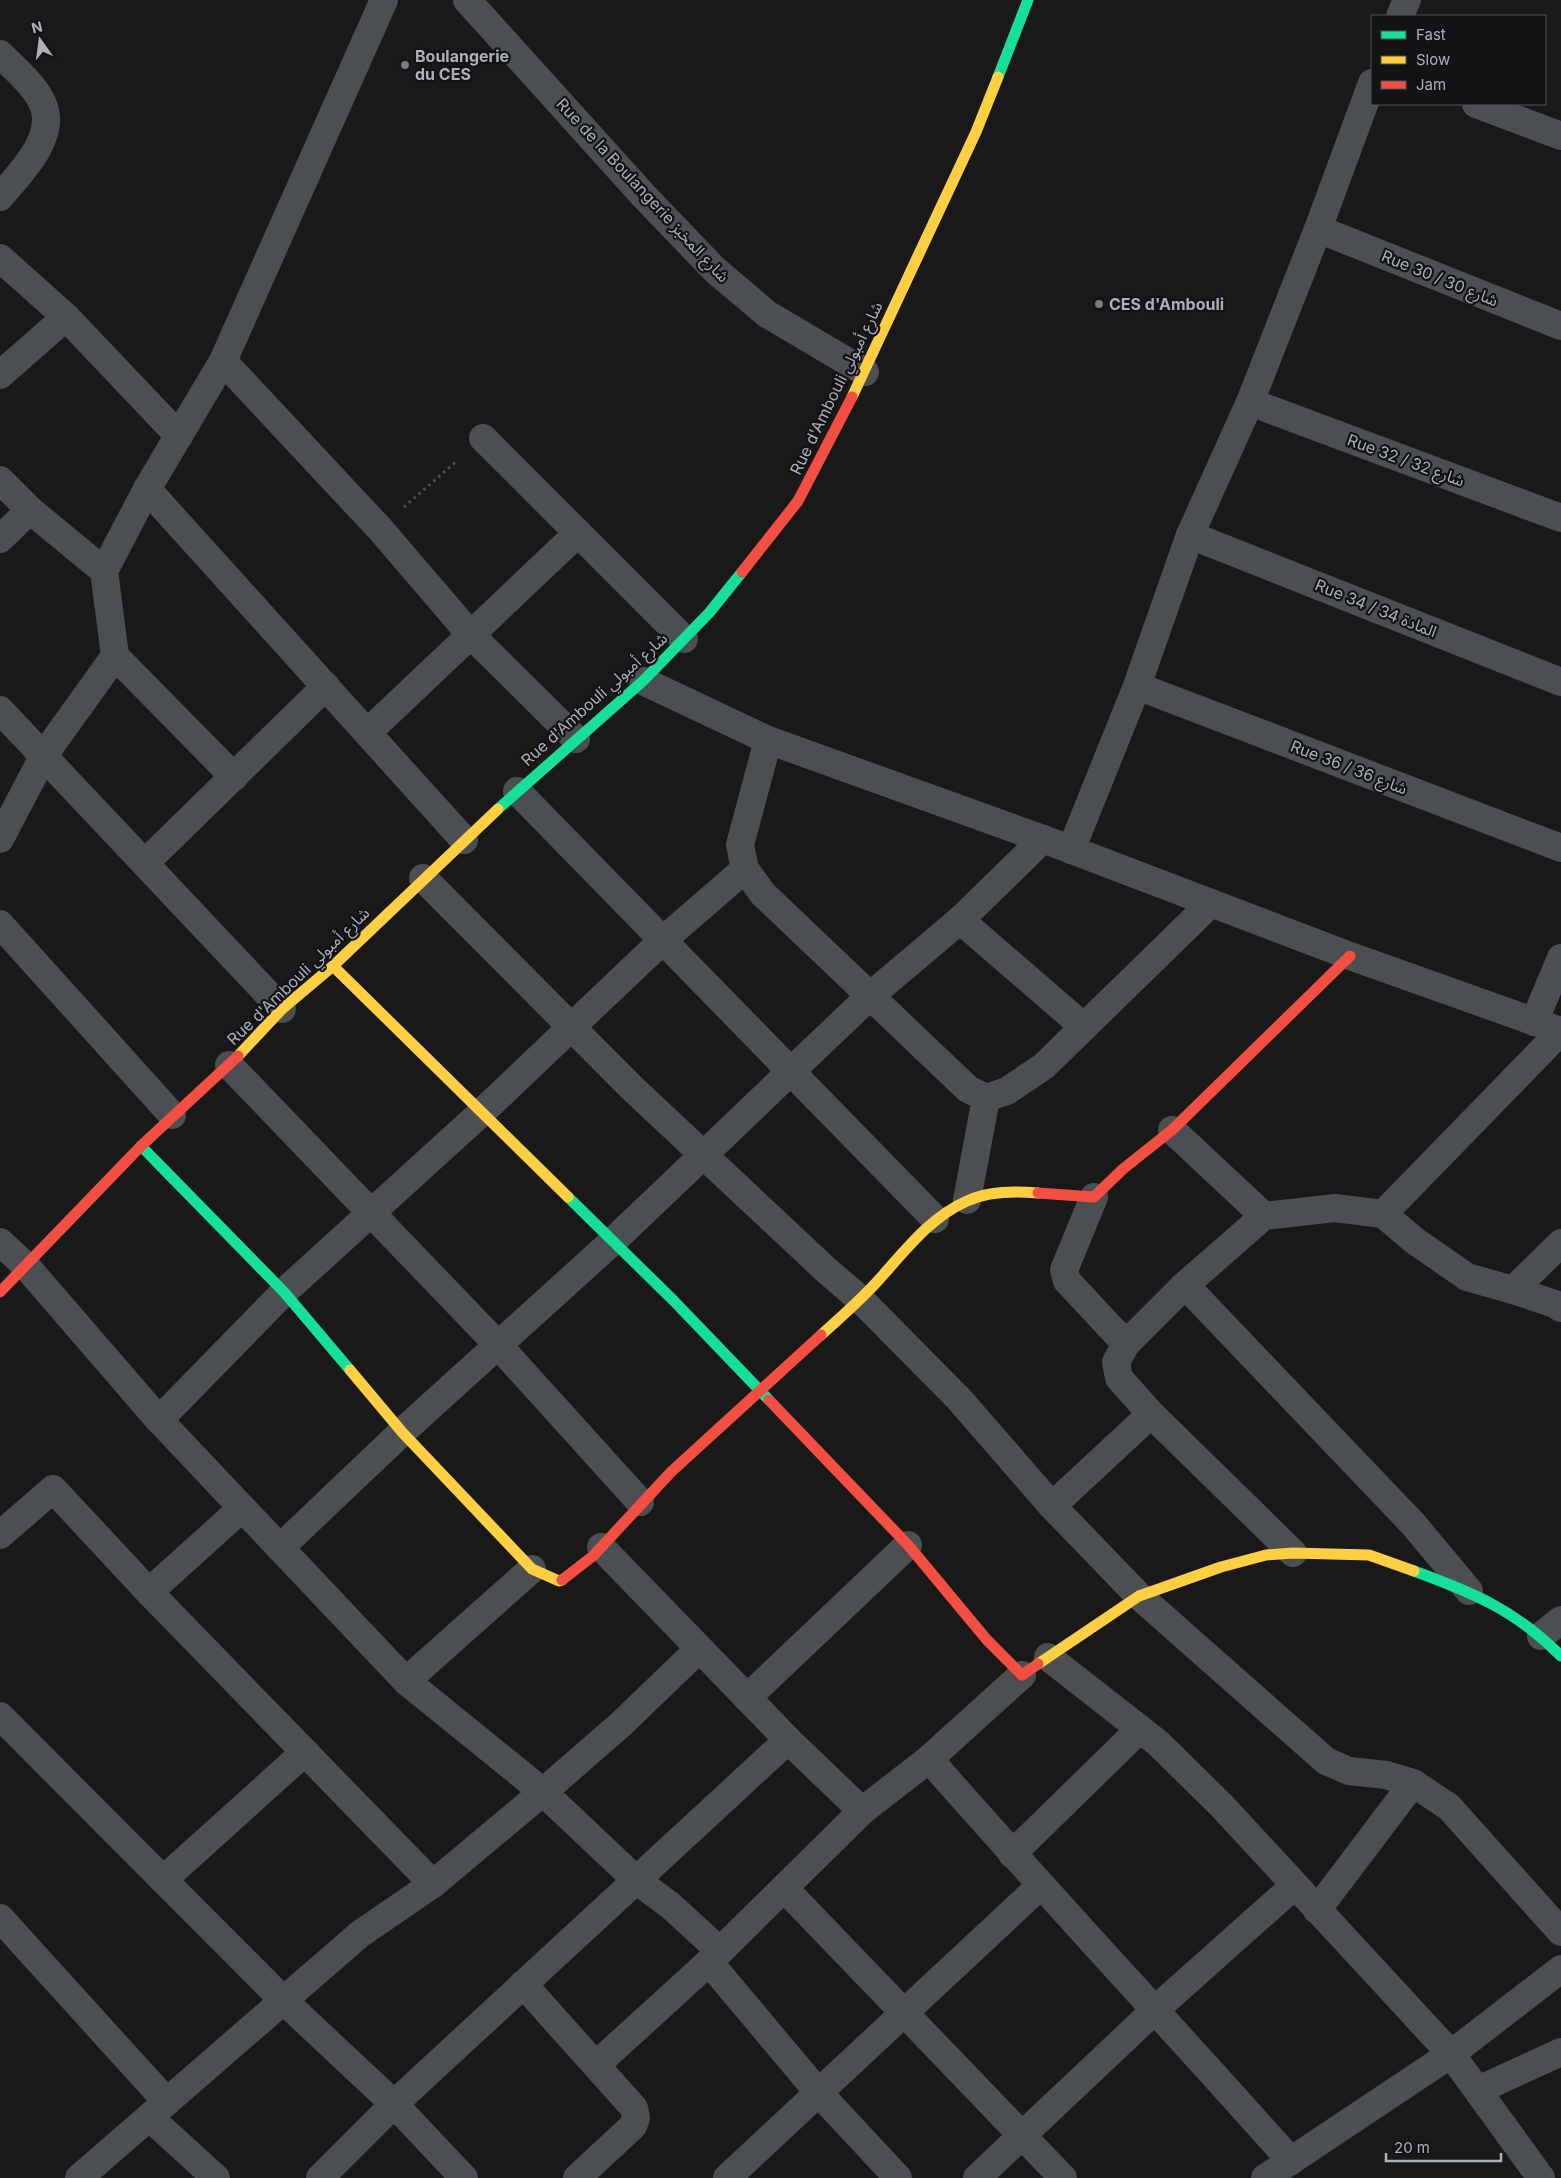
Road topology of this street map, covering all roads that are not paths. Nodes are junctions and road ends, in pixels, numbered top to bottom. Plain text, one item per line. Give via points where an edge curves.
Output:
1 (384, 0) edge
2 (467, 0) edge
3 (1028, 0) edge
4 (1406, 0) edge
5 (1400, 15) edge
6 (0, 54) edge
7 (1371, 86) edge
8 (1479, 105) edge
9 (1561, 136) edge
10 (0, 197) edge
11 (1318, 229) junction
12 (0, 258) edge
13 (66, 317) junction
14 (1561, 326) edge
15 (223, 362) junction
16 (865, 372) junction
17 (0, 375) edge
18 (1250, 402) junction
19 (179, 436) junction
20 (483, 438) road end
21 (0, 480) edge
22 (147, 489) junction
23 (30, 510) junction
24 (1561, 518) edge
25 (578, 532) junction
26 (1190, 534) junction
27 (0, 539) edge
28 (104, 571) junction
29 (470, 634) junction
30 (684, 639) junction
31 (115, 656) junction
32 (643, 681) junction
33 (1561, 682) edge
34 (326, 686) junction
35 (1137, 686) junction
36 (0, 710) edge
37 (368, 732) junction
38 (576, 739) junction
39 (768, 740) junction
40 (44, 755) junction
41 (234, 777) junction
42 (517, 791) junction
43 (1043, 838) junction
44 (0, 839) edge
45 (464, 840) junction
46 (1561, 848) edge
47 (1071, 850) junction
48 (146, 862) junction
49 (745, 869) junction
50 (423, 878) junction
51 (1211, 903) junction
52 (960, 920) junction
53 (0, 924) edge
54 (662, 941) junction
55 (1350, 956) junction
56 (1561, 958) edge
57 (333, 966) junction
58 (870, 996) junction
59 (282, 1009) junction
60 (1534, 1022) junction
61 (570, 1027) junction
62 (1084, 1027) junction
63 (1561, 1031) edge
64 (229, 1065) junction
65 (792, 1073) junction
66 (986, 1098) junction
67 (481, 1113) junction
68 (172, 1115) junction
69 (1172, 1130) junction
70 (141, 1146) junction
71 (703, 1155) junction
72 (1094, 1198) junction
73 (967, 1200) junction
74 (372, 1214) junction
75 (1384, 1214) junction
76 (1264, 1216) junction
77 (935, 1219) junction
78 (613, 1241) junction
79 (0, 1242) edge
80 (1561, 1243) edge
81 (26, 1266) junction
82 (1185, 1285) junction
83 (1513, 1290) junction
84 (0, 1292) edge
85 (284, 1292) junction
86 (860, 1299) junction
87 (1561, 1308) edge
88 (1126, 1344) junction
89 (498, 1345) junction
90 (758, 1390) junction
91 (1152, 1414) junction
92 (159, 1420) junction
93 (402, 1432) junction
94 (640, 1502) junction
95 (1052, 1506) junction
96 (242, 1508) junction
97 (0, 1535) edge
98 (908, 1545) junction
99 (601, 1547) junction
100 (280, 1548) junction
101 (1293, 1554) junction
102 (532, 1569) junction
103 (1469, 1591) junction
104 (148, 1592) junction
105 (1139, 1596) junction
106 (1551, 1628) edge
107 (699, 1649) junction
108 (1561, 1656) edge
109 (1048, 1657) junction
110 (1022, 1675) junction
111 (406, 1681) junction
112 (747, 1698) junction
113 (1140, 1729) junction
114 (6, 1733) edge
115 (788, 1740) junction
116 (305, 1752) junction
117 (929, 1759) junction
118 (1413, 1783) junction
119 (543, 1792) junction
120 (862, 1811) junction
121 (1012, 1854) junction
122 (163, 1880) junction
123 (636, 1880) junction
124 (433, 1884) junction
125 (1040, 1886) junction
126 (1294, 1886) junction
127 (784, 1888) junction
128 (1317, 1910) junction
129 (0, 1918) edge
130 (1561, 1932) edge
131 (714, 1956) junction
132 (1561, 1968) edge
133 (523, 1984) junction
134 (283, 2000) junction
135 (1156, 2009) junction
136 (904, 2012) junction
137 (1561, 2052) edge
138 (1451, 2054) junction
139 (596, 2065) junction
140 (1478, 2090) junction
141 (818, 2092) junction
142 (394, 2104) junction
143 (158, 2109) junction
144 (1023, 2134) junction
145 (1291, 2161) junction
146 (79, 2178) edge
147 (216, 2178) edge
148 (320, 2178) edge
149 (464, 2178) edge
150 (578, 2178) edge
151 (727, 2178) edge
152 (898, 2178) edge
153 (977, 2178) edge
154 (1063, 2178) edge
155 (1265, 2178) edge
156 (1542, 2178) edge

1 - 15 street
2 - 16 street, Rue de la Boulangerie شارع المخبز via 715,270 767,314
3 - 16 street, Rue d'Ambouli شارع أمبولي via 976,132
4 - 5 street
6 - 10 street via 28,81 44,107 46,131 28,163
7 - 11 street
8 - 9 street
11 - 14 street, Rue 30 / شارع 30
11 - 18 street
12 - 13 street
13 - 17 street
13 - 19 street
15 - 19 street
15 - 29 street via 380,529
16 - 30 street, Rue d'Ambouli شارع أمبولي via 798,501 710,613
18 - 24 street, Rue 32 / شارع 32
18 - 26 street
19 - 22 street
20 - 25 street
21 - 23 street
22 - 28 street
22 - 34 street
23 - 27 street
23 - 28 street
25 - 29 street
25 - 30 street
26 - 33 street, Rue 34 / المادة 34
26 - 35 street
28 - 31 street
29 - 37 street
29 - 38 street
30 - 32 street, Rue d'Ambouli شارع أمبولي
31 - 40 street
31 - 41 street
32 - 38 street, Rue d'Ambouli شارع أمبولي
32 - 39 street
34 - 37 street
34 - 41 street
35 - 46 street, Rue 36 / شارع 36
35 - 47 street
36 - 40 street
37 - 45 street
38 - 42 street, Rue d'Ambouli شارع أمبولي
39 - 43 street
39 - 49 street via 740,845
40 - 44 street
40 - 48 street
41 - 48 street
42 - 45 street, Rue d'Ambouli شارع أمبولي
42 - 54 street
43 - 47 street
43 - 52 street
45 - 50 street, Rue d'Ambouli شارع أمبولي
47 - 51 street
48 - 59 street
49 - 54 street
49 - 58 street via 763,894
50 - 57 street, Rue d'Ambouli شارع أمبولي
50 - 61 street
51 - 55 street
51 - 62 street
52 - 58 street
52 - 62 street
53 - 68 street
54 - 61 street
54 - 65 street
55 - 60 street
55 - 69 street
56 - 60 street
57 - 59 street, Rue d'Ambouli شارع أمبولي
57 - 67 street
58 - 65 street
58 - 66 street via 968,1088
59 - 64 street, Rue d'Ambouli شارع أمبولي
60 - 63 street
61 - 67 street
61 - 71 street
62 - 66 street via 1044,1066 1007,1091
63 - 75 street
64 - 68 street, Rue d'Ambouli شارع أمبولي
64 - 74 street
65 - 71 street
65 - 77 street
66 - 73 street
67 - 74 street
67 - 78 street
68 - 70 street, Rue d'Ambouli شارع أمبولي
69 - 72 street via 1123,1169
69 - 76 street
70 - 81 street, Rue d'Ambouli شارع أمبولي
70 - 85 street
71 - 78 street
71 - 86 street
72 - 73 street via 988,1194
72 - 88 street via 1064,1270 1067,1281
73 - 77 street
74 - 85 street
74 - 89 street
75 - 76 street via 1335,1208
75 - 83 street via 1467,1277
76 - 82 street
77 - 86 street
78 - 89 street
78 - 90 street
79 - 81 street
80 - 83 street
81 - 84 street, Rue d'Ambouli شارع أمبولي
81 - 92 street
82 - 88 street
82 - 103 street via 1414,1525
83 - 87 street
85 - 92 street
85 - 93 street
86 - 90 street
86 - 95 street via 959,1399
88 - 91 street via 1116,1362 1119,1378
89 - 93 street
89 - 94 street
90 - 94 street
90 - 98 street
91 - 95 street
91 - 101 street
92 - 96 street
93 - 100 street
93 - 102 street
94 - 99 street
95 - 105 street
96 - 100 street
96 - 104 street
97 - 104 street via 53,1489
98 - 110 street via 987,1640
98 - 112 street
99 - 102 street via 566,1578 558,1581
99 - 107 street
100 - 111 street
101 - 103 street via 1369,1556
101 - 105 street via 1266,1555 1221,1567
102 - 111 street
103 - 106 street via 1510,1614
104 - 116 street
105 - 109 street
105 - 118 street via 1326,1761 1349,1771 1386,1775
106 - 108 street
107 - 112 street
107 - 119 street via 620,1725
109 - 110 street
109 - 113 street
110 - 117 street
111 - 119 street
112 - 115 street
113 - 121 street
113 - 126 street via 1222,1806
114 - 122 street
115 - 120 street
115 - 123 street
116 - 122 street
116 - 124 street
117 - 120 street
117 - 121 street
118 - 128 street
118 - 130 street via 1449,1807
119 - 123 street
119 - 124 street
120 - 127 street
121 - 125 street
122 - 134 street
123 - 131 street via 671,1906
123 - 133 street
124 - 134 street via 360,1934
125 - 135 street
125 - 136 street
126 - 128 street
126 - 135 street
127 - 131 street
127 - 136 street
128 - 138 street
129 - 143 street
131 - 139 street
131 - 141 street
132 - 138 street
133 - 139 street
133 - 142 street
134 - 142 street
134 - 143 street
135 - 144 street
135 - 145 street
136 - 141 street
136 - 144 street
137 - 140 street
138 - 140 street
138 - 145 street
139 - 150 street via 634,2108 636,2118 632,2126
140 - 156 street
141 - 151 street
141 - 152 street
142 - 148 street
142 - 149 street
143 - 146 street
143 - 147 street
144 - 153 street
144 - 154 street
145 - 155 street

